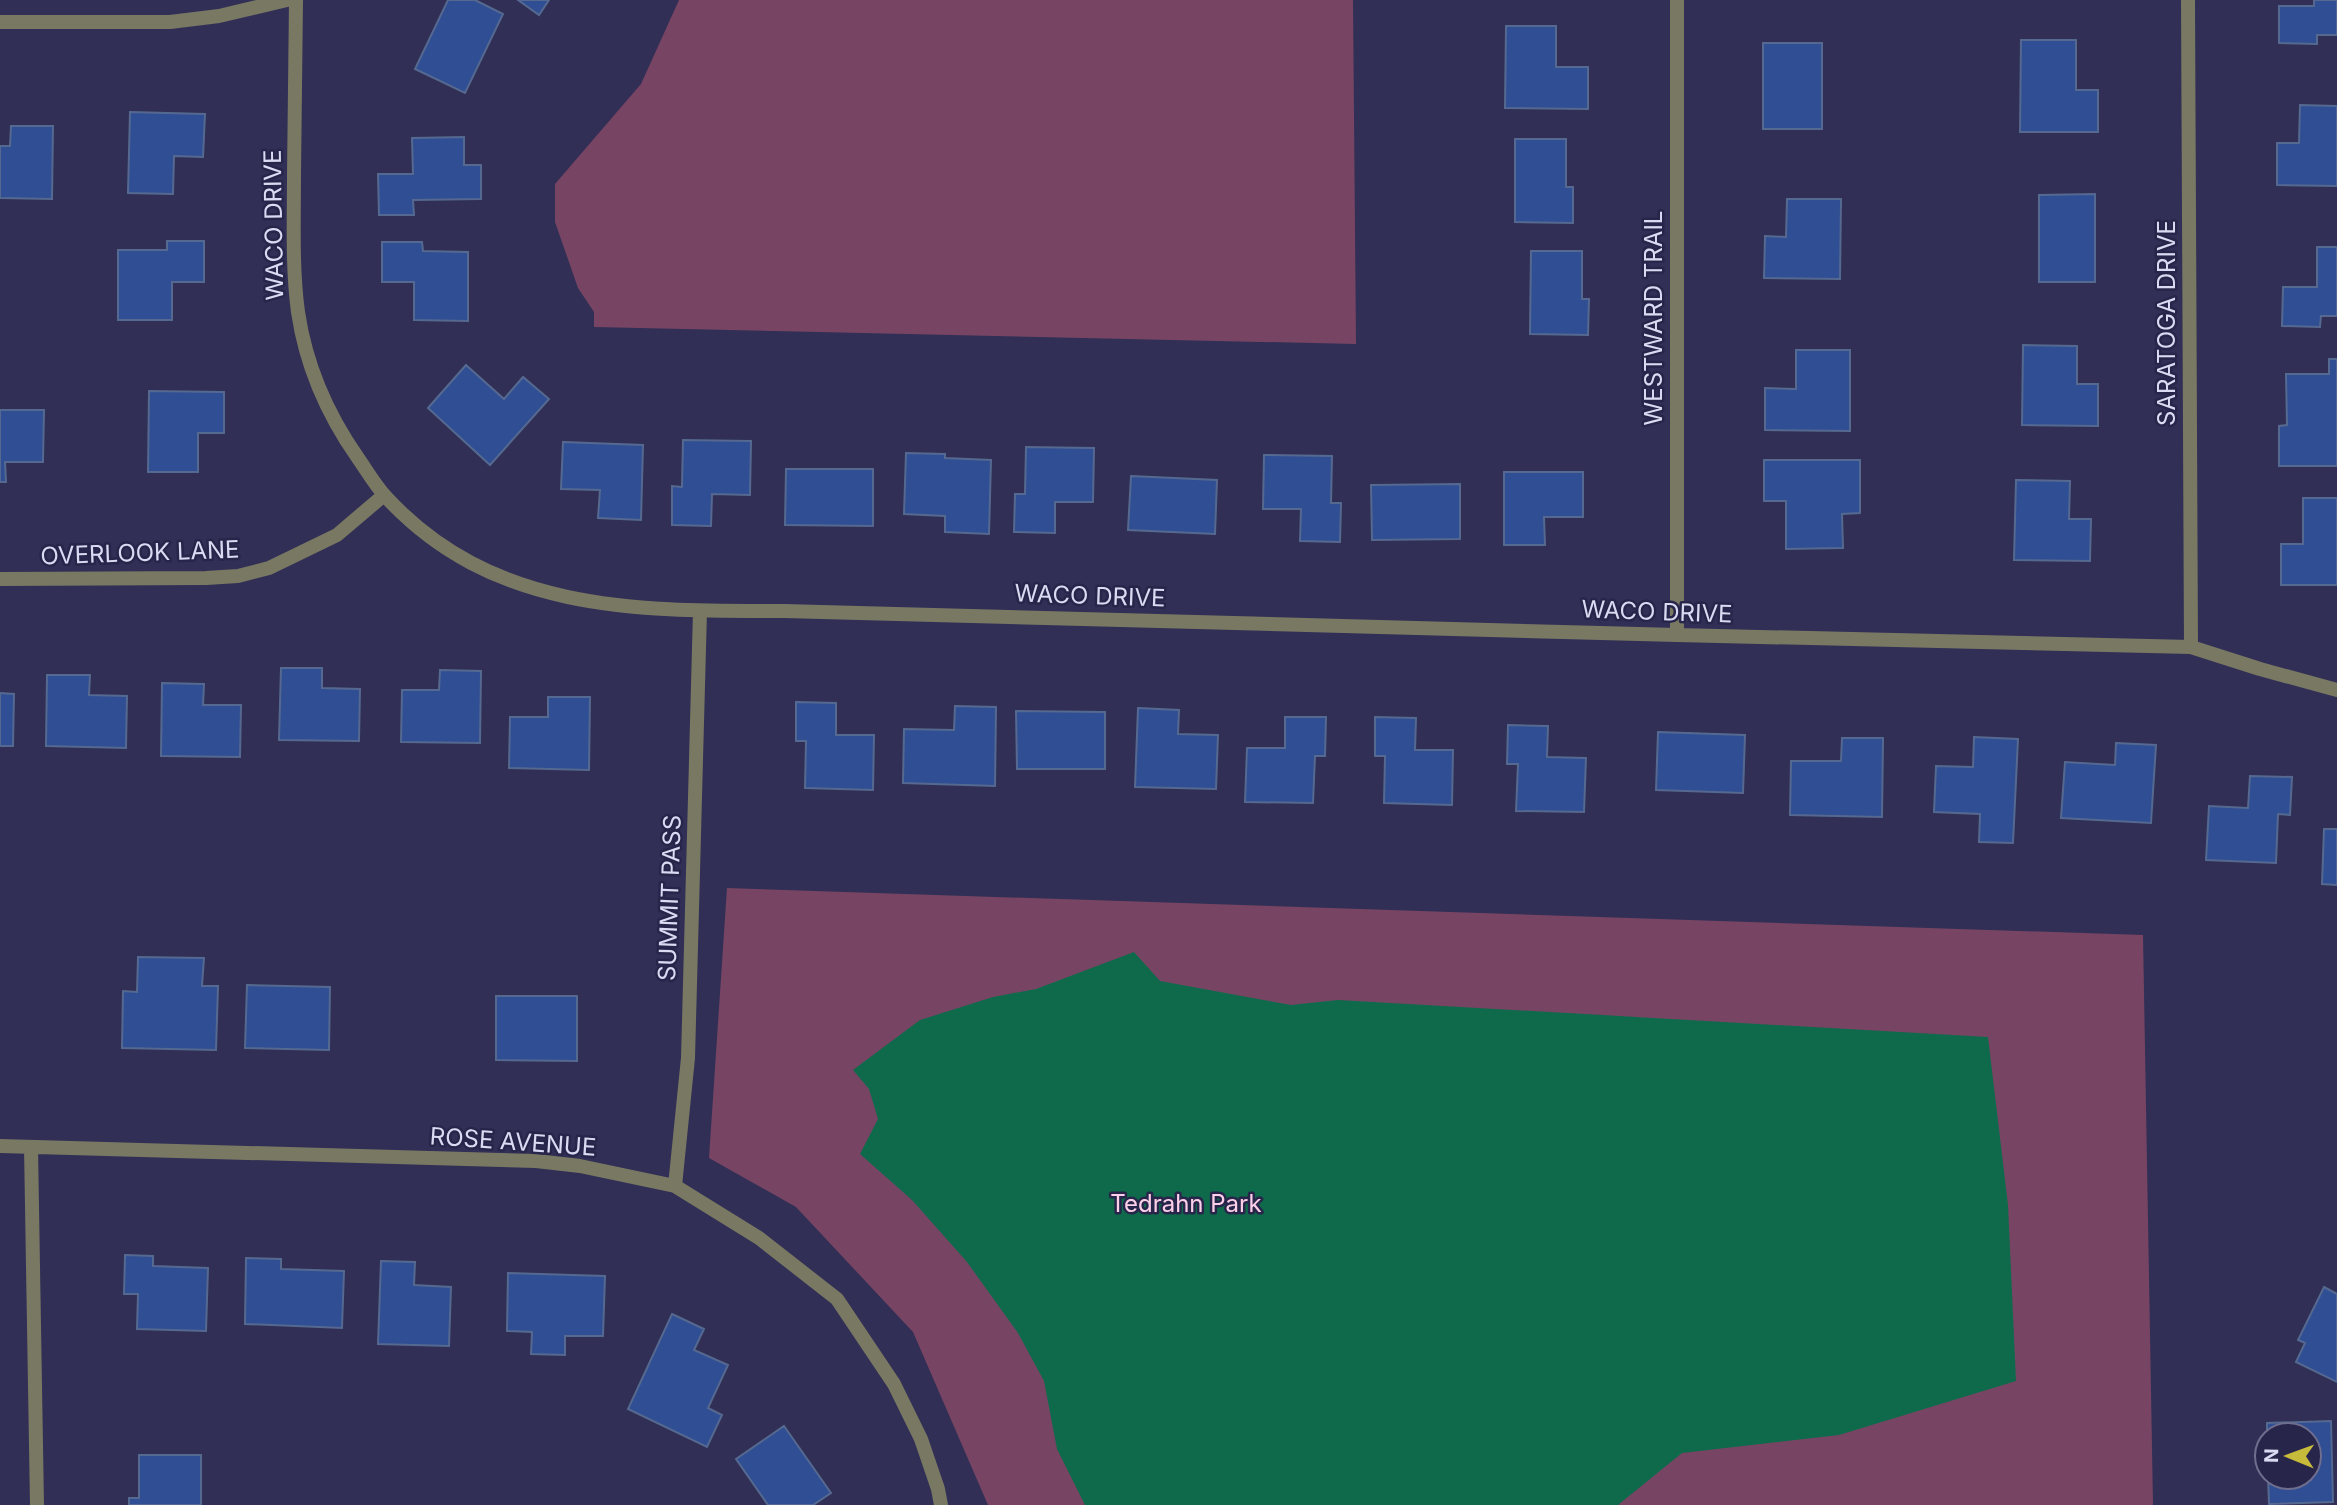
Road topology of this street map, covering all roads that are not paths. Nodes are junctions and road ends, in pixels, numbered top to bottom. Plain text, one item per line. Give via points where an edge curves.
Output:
1 (287, 0) edge
2 (296, 0) edge
3 (1677, 0) edge
4 (2188, 0) edge
5 (0, 22) edge
6 (384, 495) junction
7 (0, 579) edge
8 (700, 611) junction
9 (1677, 635) junction
10 (2192, 647) junction
11 (2337, 690) edge
12 (0, 1146) edge
13 (31, 1147) junction
14 (675, 1186) junction
15 (37, 1505) edge
16 (941, 1505) edge

1 - 5 street via 170,22
2 - 6 street, WACO DRIVE via 293,258 298,313 321,395 340,432
3 - 9 street, WESTWARD TRAIL
4 - 10 street, SARATOGA DRIVE
6 - 7 street, OVERLOOK LANE via 337,535 270,568 238,576
6 - 8 street, WACO DRIVE via 423,532 471,564 527,588 578,600
8 - 9 street, WACO DRIVE
8 - 14 street, SUMMIT PASS via 688,1058
9 - 10 street, WACO DRIVE
10 - 11 street, WACO DRIVE
12 - 13 street, ROSE AVENUE
13 - 14 street, ROSE AVENUE via 536,1161
13 - 15 street
14 - 16 street, ROSE AVENUE via 759,1238 836,1299 894,1384 921,1439

